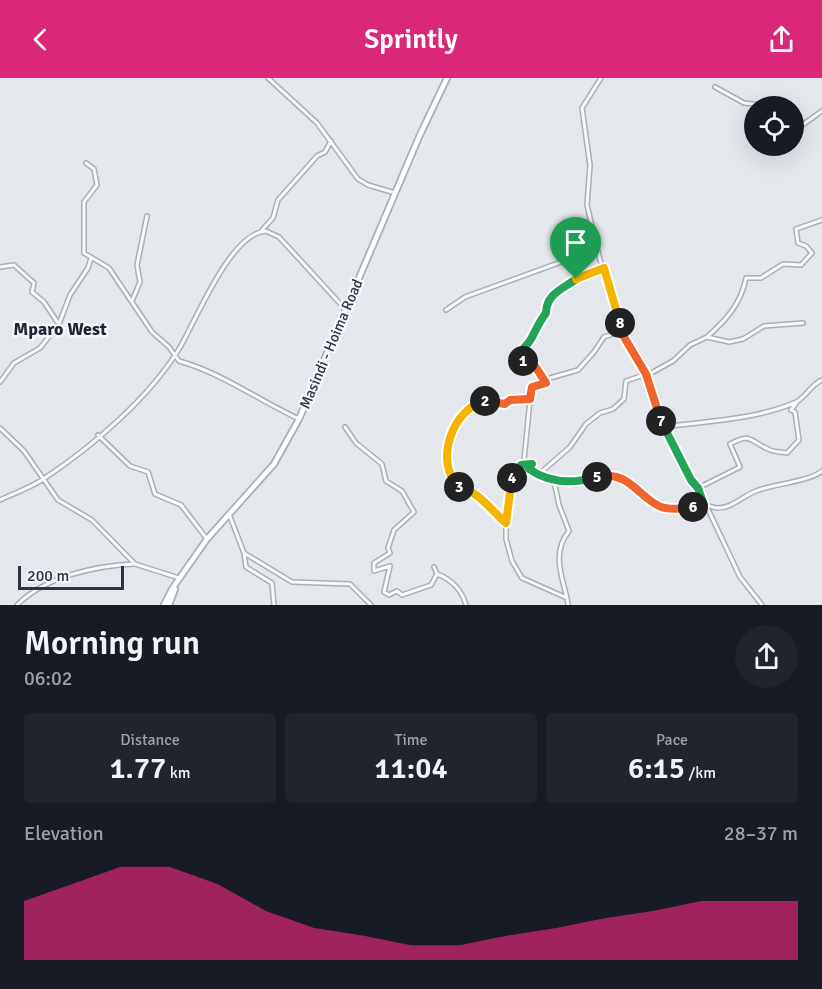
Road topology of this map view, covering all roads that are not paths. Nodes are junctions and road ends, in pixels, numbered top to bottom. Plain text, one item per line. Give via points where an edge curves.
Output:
1 (268, 78) edge
2 (447, 78) edge
3 (601, 78) edge
4 (715, 87) dead end
5 (744, 104) edge
6 (822, 111) edge
7 (804, 124) edge
8 (331, 141) junction
9 (86, 163) dead end
10 (395, 193) junction
11 (147, 216) dead end
12 (822, 220) edge
13 (261, 231) junction
14 (597, 249) junction
15 (91, 258) junction
16 (0, 267) edge
17 (604, 268) junction
18 (132, 301) junction
19 (346, 310) junction
20 (446, 310) dead end
21 (803, 323) dead end
22 (59, 324) junction
23 (622, 331) junction
24 (707, 337) junction
25 (175, 355) junction
26 (646, 374) junction
27 (822, 380) edge
28 (0, 382) edge
29 (546, 383) junction
30 (530, 399) junction
31 (797, 402) junction
32 (299, 418) junction
33 (345, 427) dead end
34 (664, 427) junction
35 (0, 428) edge
36 (98, 435) junction
37 (532, 464) junction
38 (822, 471) edge
39 (538, 475) junction
40 (45, 478) junction
41 (554, 481) junction
42 (698, 488) junction
43 (0, 500) edge
44 (704, 505) junction
45 (229, 514) junction
46 (506, 523) junction
47 (207, 539) junction
48 (244, 553) junction
49 (135, 564) junction
50 (434, 567) dead end
51 (437, 574) junction
52 (180, 579) junction
53 (567, 598) junction
54 (275, 604) edge
55 (17, 605) edge
56 (166, 605) edge
57 (371, 605) edge
58 (466, 605) edge
59 (568, 605) edge
60 (762, 605) edge

1 - 8 street via 307,112
2 - 10 main road, Masindi - Hoima Road
3 - 14 street via 582,108 590,165 586,205
4 - 5 street
6 - 7 street
8 - 10 street via 363,183
8 - 13 street via 279,200 273,218
9 - 15 street via 97,177 97,185 85,199 83,210 82,249
10 - 19 main road, Masindi - Hoima Road
11 - 18 street via 137,265 140,282
12 - 24 street via 796,230 798,243 812,253 801,265 783,264 761,278 746,278 743,293 728,318
13 - 19 street via 282,239
13 - 25 street via 243,244 224,267
14 - 17 street
14 - 20 street via 465,297
15 - 18 street via 109,268
15 - 22 street
16 - 22 street via 14,266 32,279 32,292
17 - 23 street
17 - 29 street via 581,275 555,292 521,351 520,359 535,366
18 - 25 street via 152,332
19 - 32 main road, Masindi - Hoima Road
21 - 24 street via 764,326 743,339 729,342
22 - 28 street via 40,348 14,363
23 - 26 street
23 - 29 street via 604,337 578,370 550,378
24 - 26 street
25 - 32 street via 178,361 231,381
25 - 36 street via 140,399
26 - 34 street
26 - 39 street via 626,381 624,399 586,424 570,447
27 - 31 street via 812,384
29 - 30 street via 532,387
30 - 37 street via 524,460
30 - 46 street via 473,404 463,412 449,445 447,461 457,486 472,490
31 - 34 street via 744,416
31 - 42 street via 791,410 795,412 800,440 787,453 767,449 754,439 743,437 730,444 740,467
32 - 45 main road, Masindi - Hoima Road via 274,464
33 - 51 street via 356,443 382,464 386,481 402,490 414,512 394,530 390,553 374,563 374,571 390,566 384,592 416,592 431,585
34 - 42 street
35 - 40 street
36 - 40 street
36 - 47 street via 130,466 148,472 155,494 181,505
37 - 39 street via 529,469
37 - 46 street via 521,465 512,476
38 - 44 street via 814,477 756,491 719,508
39 - 41 street
40 - 43 street
40 - 49 street via 58,500 93,520
41 - 44 street via 605,475 636,487 662,508
41 - 53 street via 569,531 561,540 558,560
42 - 44 street
44 - 60 street via 740,577
45 - 47 main road, Masindi - Hoima Road
45 - 48 street
46 - 53 street via 512,561 522,578
47 - 52 main road, Masindi - Hoima Road
48 - 54 street via 248,570 272,583
48 - 57 street via 292,582 350,584
49 - 52 street
49 - 55 street via 92,568 52,583
50 - 51 street
51 - 58 street via 449,578
52 - 56 main road, Masindi - Hoima Road
53 - 59 street

